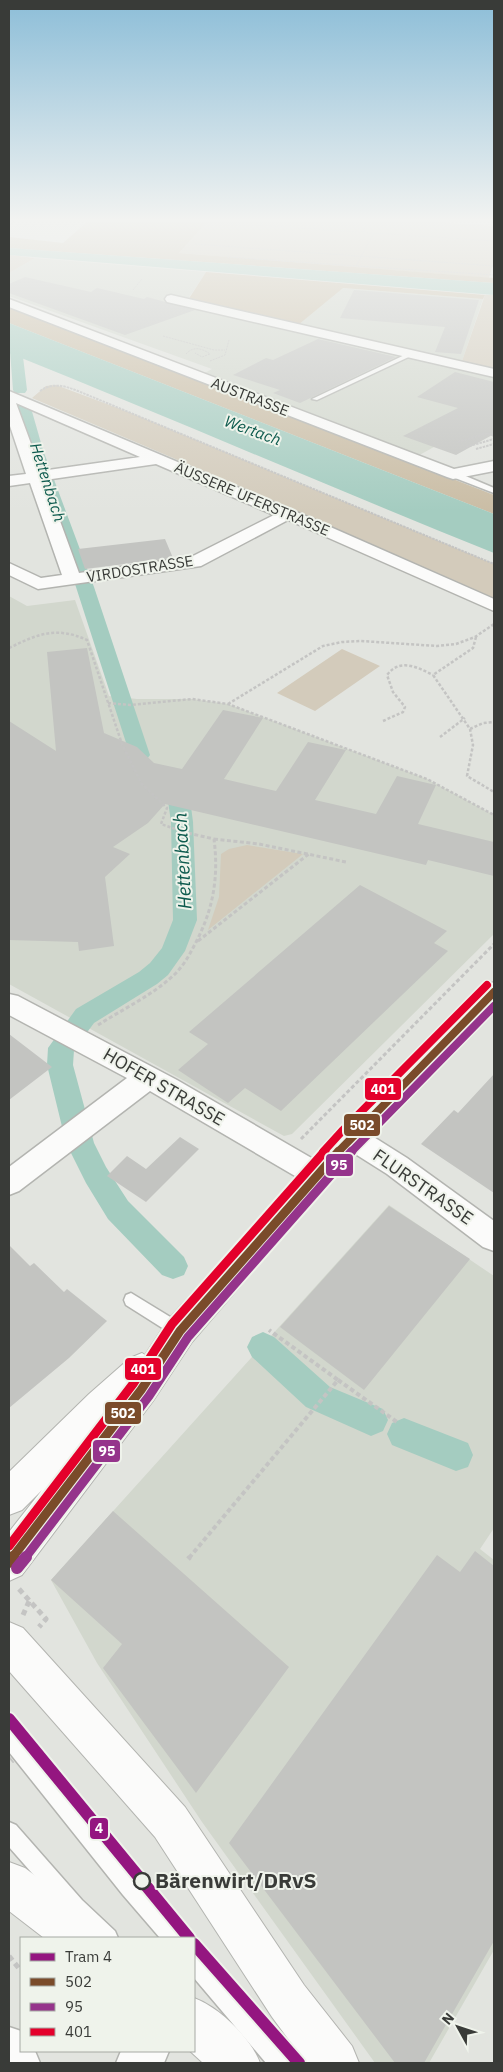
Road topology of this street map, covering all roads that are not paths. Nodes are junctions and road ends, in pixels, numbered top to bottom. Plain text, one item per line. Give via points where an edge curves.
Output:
1 (50, 319) edge
2 (262, 319) edge
3 (413, 353) junction
4 (494, 374) edge
5 (9, 395) edge
6 (315, 399) dead end
7 (9, 402) edge
8 (157, 459) junction
9 (494, 466) edge
10 (453, 474) junction
11 (35, 477) junction
12 (9, 481) edge
13 (494, 491) edge
14 (288, 514) junction
15 (248, 532) dead end
16 (9, 568) edge
17 (72, 579) junction
18 (494, 606) edge
19 (494, 992) edge
20 (9, 1003) edge
21 (148, 1076) junction
22 (351, 1137) junction
23 (317, 1175) junction
24 (9, 1182) edge
25 (494, 1238) edge
26 (130, 1300) dead end
27 (177, 1336) junction
28 (9, 1497) edge
29 (9, 1562) edge
30 (9, 1642) edge
31 (9, 1737) edge
32 (9, 1832) edge
33 (9, 1884) edge
34 (79, 1937) edge
35 (107, 1937) edge
36 (172, 1937) edge
37 (195, 1963) edge
38 (195, 2023) edge
39 (9, 2049) edge
40 (145, 2052) edge
41 (17, 2063) edge
42 (139, 2063) edge
43 (236, 2063) edge
44 (280, 2063) edge
45 (335, 2063) edge

1 - 10 street, AUSTRASSE
2 - 3 street
3 - 4 street
3 - 6 lane
5 - 8 street, ÄUSSERE UFERSTRASSE
7 - 11 street
8 - 11 street
8 - 14 street, ÄUSSERE UFERSTRASSE
9 - 10 street
10 - 13 lane
11 - 12 street
11 - 17 street
14 - 15 lane
14 - 17 street, VIRDOSTRASSE via 196,562
14 - 18 street, ÄUSSERE UFERSTRASSE
16 - 17 street, VIRDOSTRASSE via 38,584
19 - 22 main road
20 - 21 street, HOFER STRASSE
21 - 23 street, HOFER STRASSE
21 - 24 street
22 - 23 main road
22 - 25 street, FLURSTRASSE via 397,1166
23 - 27 main road
26 - 27 lane
27 - 28 main road
27 - 29 main road via 142,1390
30 - 45 main road via 170,1822 288,2001
31 - 36 lane
32 - 35 lane via 75,1907
33 - 34 main road
37 - 44 lane
38 - 43 main road
39 - 41 street
40 - 42 street

